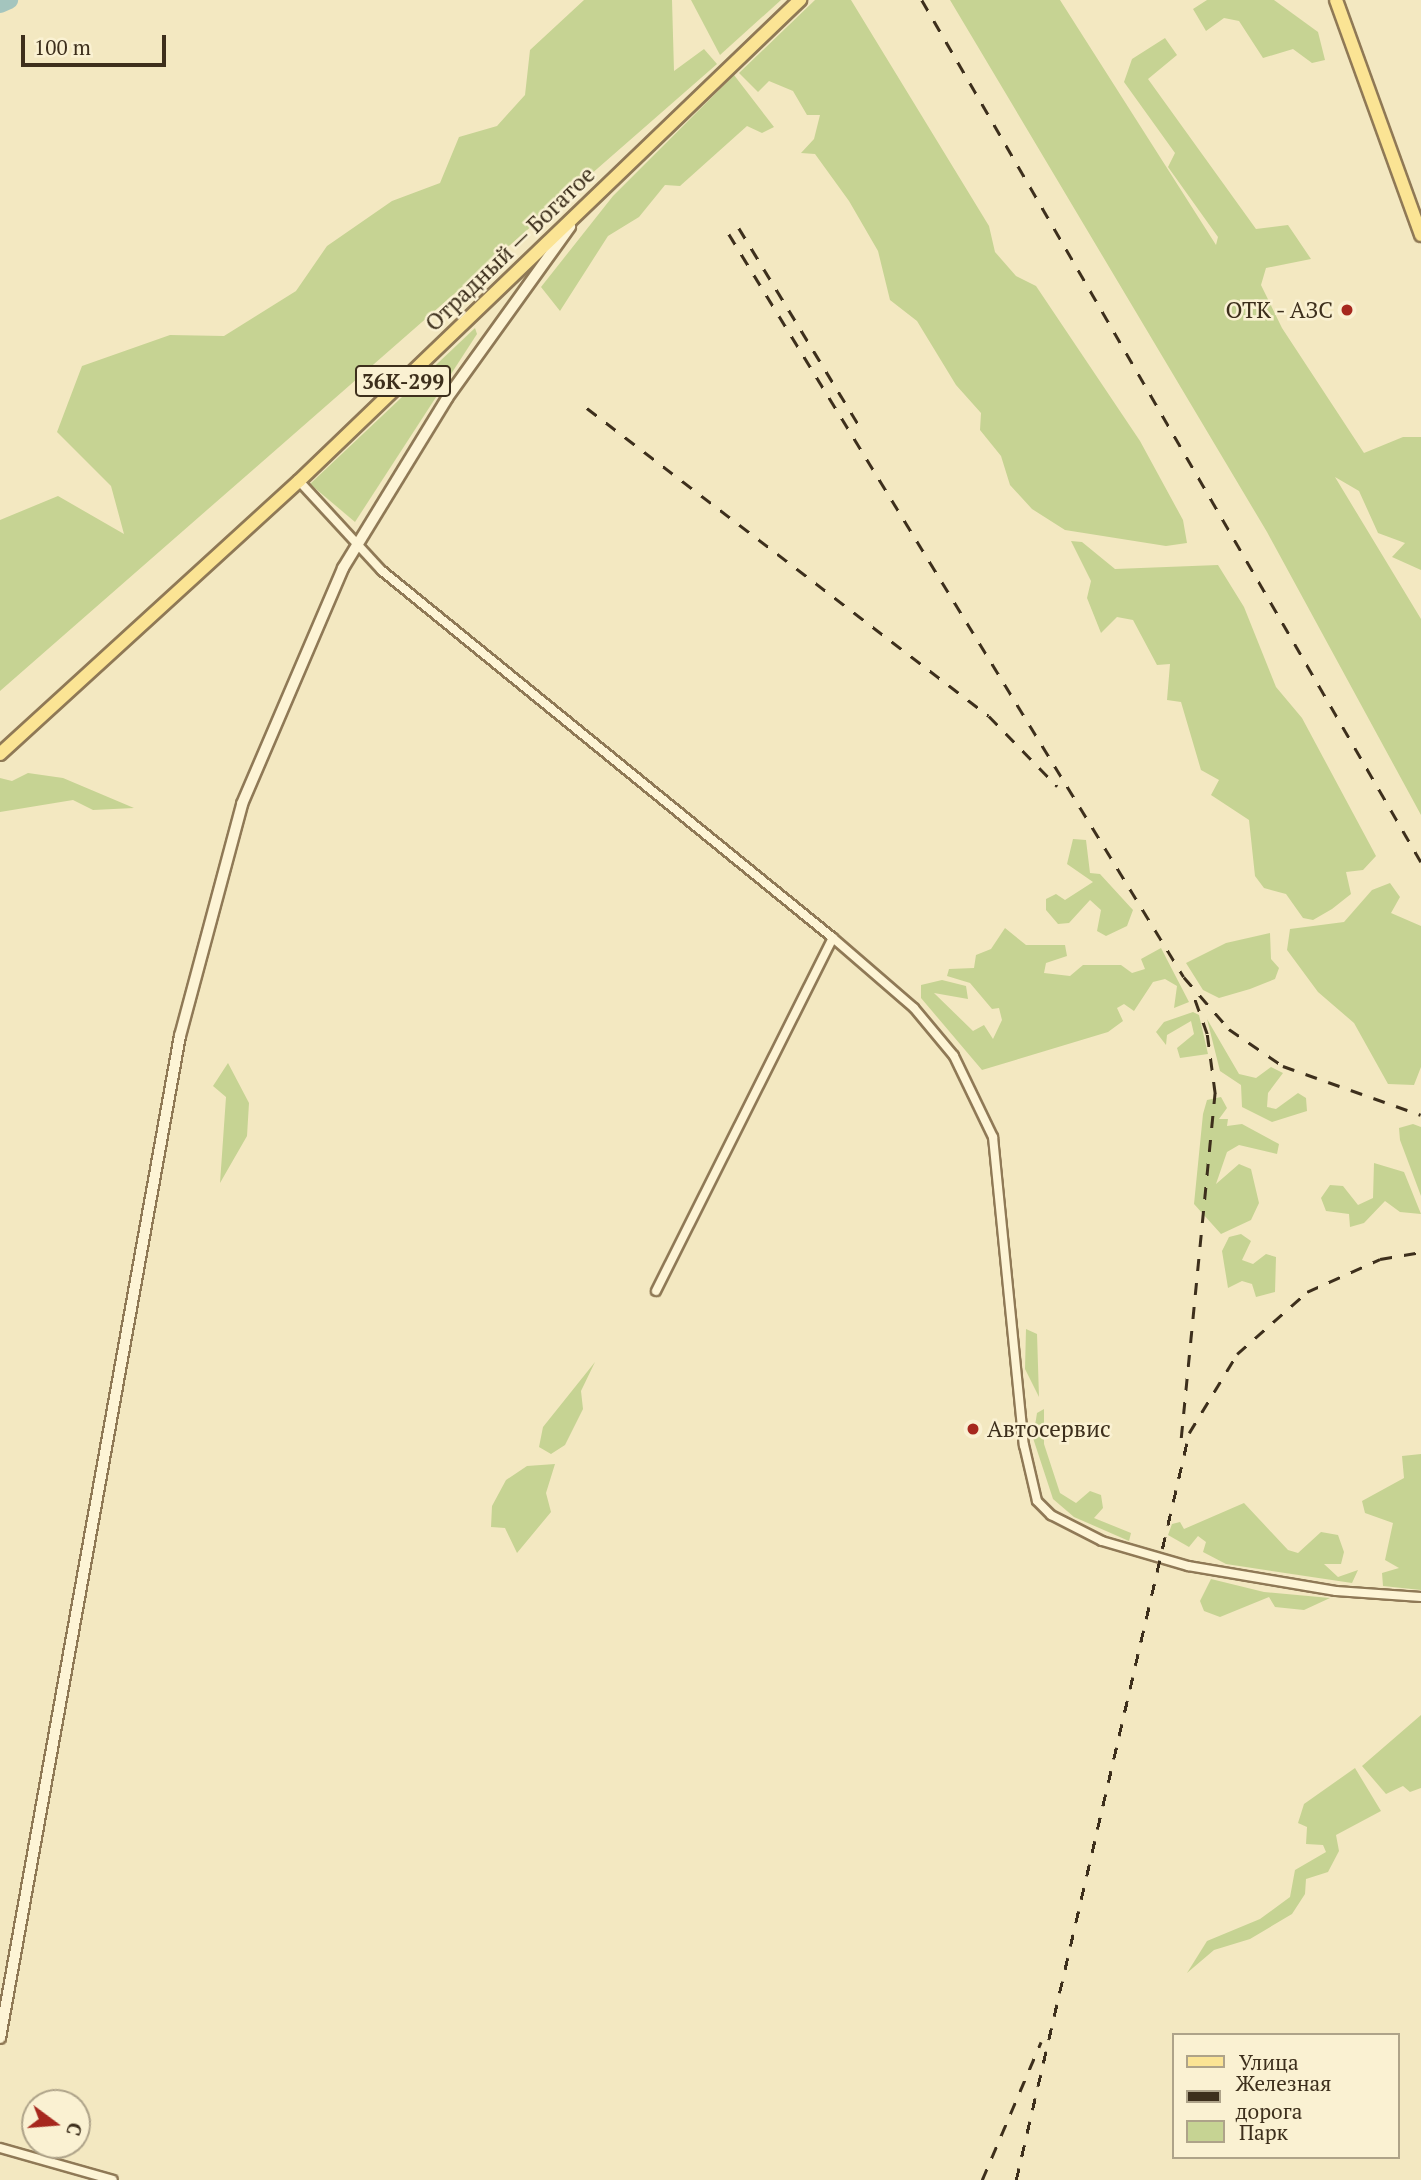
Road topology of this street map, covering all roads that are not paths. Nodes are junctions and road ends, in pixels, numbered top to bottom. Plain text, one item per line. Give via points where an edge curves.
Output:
1 (800, 0) edge
2 (1336, 0) edge
3 (590, 202) junction
4 (1421, 235) edge
5 (299, 481) junction
6 (358, 542) junction
7 (0, 754) edge
8 (833, 939) junction
9 (656, 1290) dead end
10 (1421, 1597) edge
11 (0, 2038) edge
12 (0, 2148) edge
13 (113, 2180) edge

1 - 3 main road, Отрадный — Богатое / 36К-299
2 - 4 main road
3 - 5 main road, Отрадный — Богатое / 36К-299
3 - 6 street via 447,398
5 - 6 street
5 - 7 main road, Отрадный — Богатое / 36К-299
6 - 8 street via 447,626
6 - 11 street via 314,627 242,804 195,966
8 - 9 street
8 - 10 street via 935,1030 986,1114 998,1168 1024,1445 1037,1501 1073,1529 1157,1559 1336,1591
12 - 13 street

